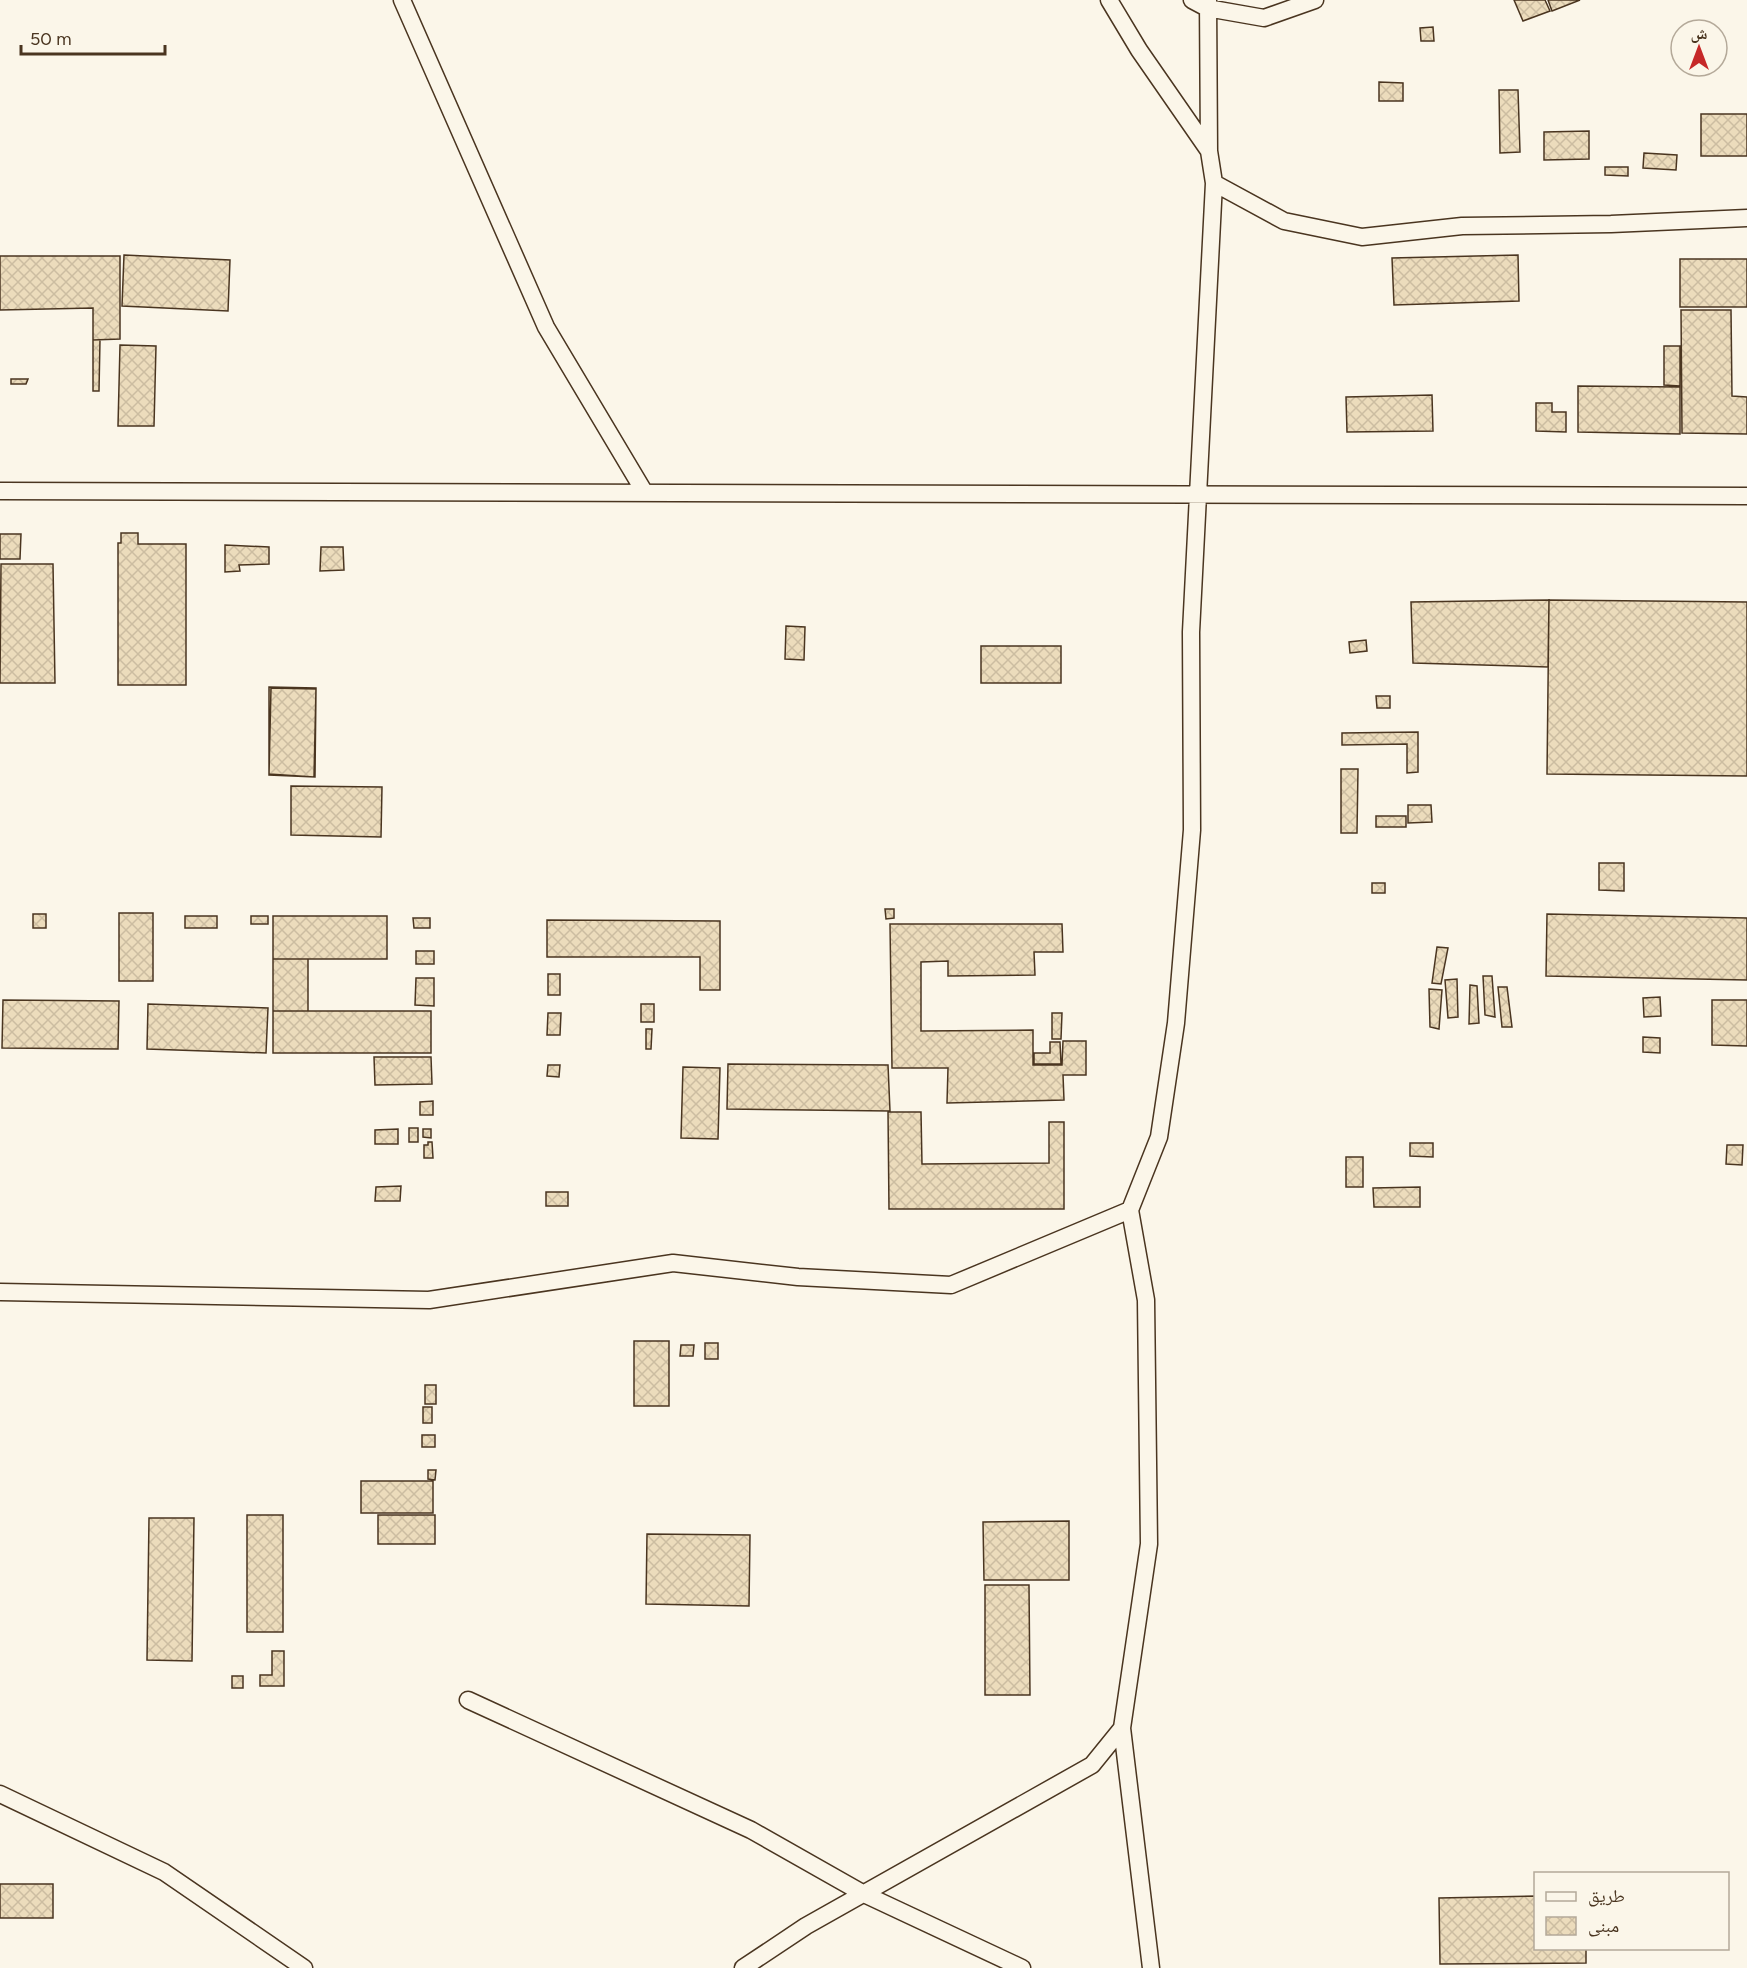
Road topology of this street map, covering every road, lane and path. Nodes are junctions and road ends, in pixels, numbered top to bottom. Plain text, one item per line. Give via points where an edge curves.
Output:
1 (402, 0) edge
2 (1109, 0) edge
3 (1191, 0) edge
4 (1315, 0) edge
5 (1208, 4) edge
6 (1279, 5) edge
7 (1209, 151) junction
8 (1214, 183) junction
9 (1747, 218) edge
10 (0, 491) edge
11 (645, 493) junction
12 (1199, 495) junction
13 (1747, 496) edge
14 (1130, 1210) junction
15 (0, 1292) edge
16 (468, 1700) dead end
17 (1122, 1728) junction
18 (0, 1794) edge
19 (864, 1894) junction
20 (304, 1968) edge
21 (743, 1968) edge
22 (1022, 1968) edge
23 (1151, 1968) edge

1 - 11 street via 546,327
2 - 7 street
3 - 5 street
4 - 6 street
5 - 6 street via 1264,18
5 - 7 street
7 - 8 street
8 - 9 street via 1284,221 1362,237 1462,226
8 - 12 street
10 - 11 street
11 - 12 street
12 - 13 street
12 - 14 street via 1191,632 1192,830 1176,1023 1159,1137
14 - 15 street via 951,1285 798,1277 674,1263 429,1300
14 - 17 street via 1146,1300 1149,1544
16 - 19 street via 751,1830
17 - 19 street via 1092,1765
17 - 23 street
18 - 20 street via 164,1872
19 - 21 street
19 - 22 street

